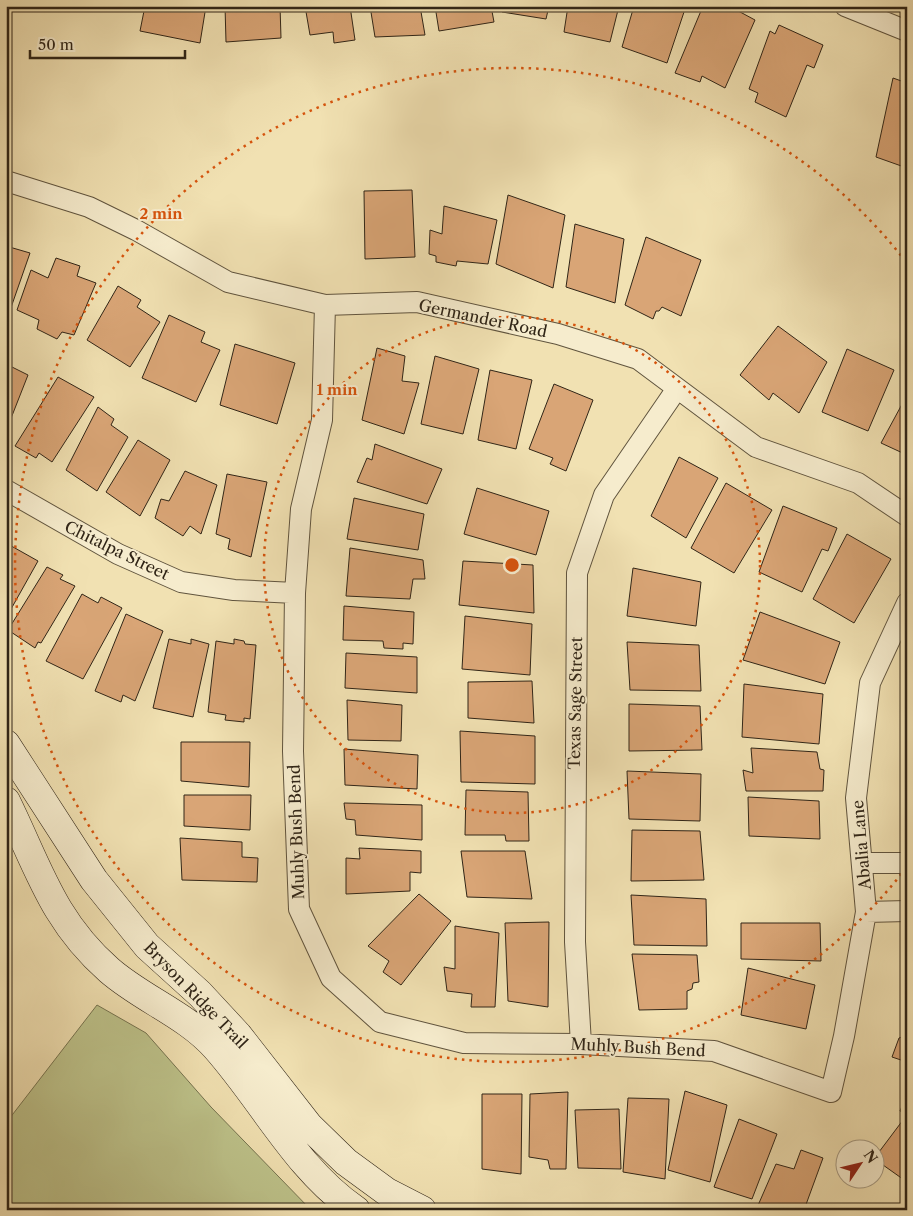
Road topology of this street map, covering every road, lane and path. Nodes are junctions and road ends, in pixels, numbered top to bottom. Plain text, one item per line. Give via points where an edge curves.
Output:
1 (845, 6) edge
2 (866, 10) edge
3 (907, 31) edge
4 (6, 181) edge
5 (326, 305) junction
6 (676, 390) junction
7 (6, 490) edge
8 (907, 516) edge
9 (296, 593) junction
10 (907, 603) edge
11 (6, 744) edge
12 (6, 801) edge
13 (862, 864) junction
14 (907, 864) edge
15 (907, 911) edge
16 (866, 912) junction
17 (581, 1044) junction
18 (831, 1092) joint
19 (356, 1210) edge
20 (422, 1210) edge

1 - 2 street
2 - 3 street
4 - 5 street, Germander Road via 89,207 228,282
5 - 6 street, Germander Road via 416,302 558,334 638,359
5 - 9 street, Muhly Bush Bend via 322,420 301,509
6 - 8 street, Germander Road via 756,447 858,483
6 - 17 street, Texas Sage Street via 604,495 577,573 575,942
7 - 9 street, Chitalpa Street via 118,554 181,582 234,590
9 - 17 street, Muhly Bush Bend via 293,752 299,909 331,978 380,1022 464,1043
10 - 13 street, Abalia Lane via 870,683 856,798
11 - 20 street, Bryson Ridge Trail via 94,880 147,946 200,994 238,1035 309,1126 346,1162 387,1192
12 - 19 street, Bryson Ridge Trail via 44,886 82,944 110,971 210,1042 239,1074 310,1169
13 - 14 street
13 - 16 street, Abalia Lane
15 - 16 street
16 - 18 street, Abalia Lane
17 - 18 street, Muhly Bush Bend via 714,1051

